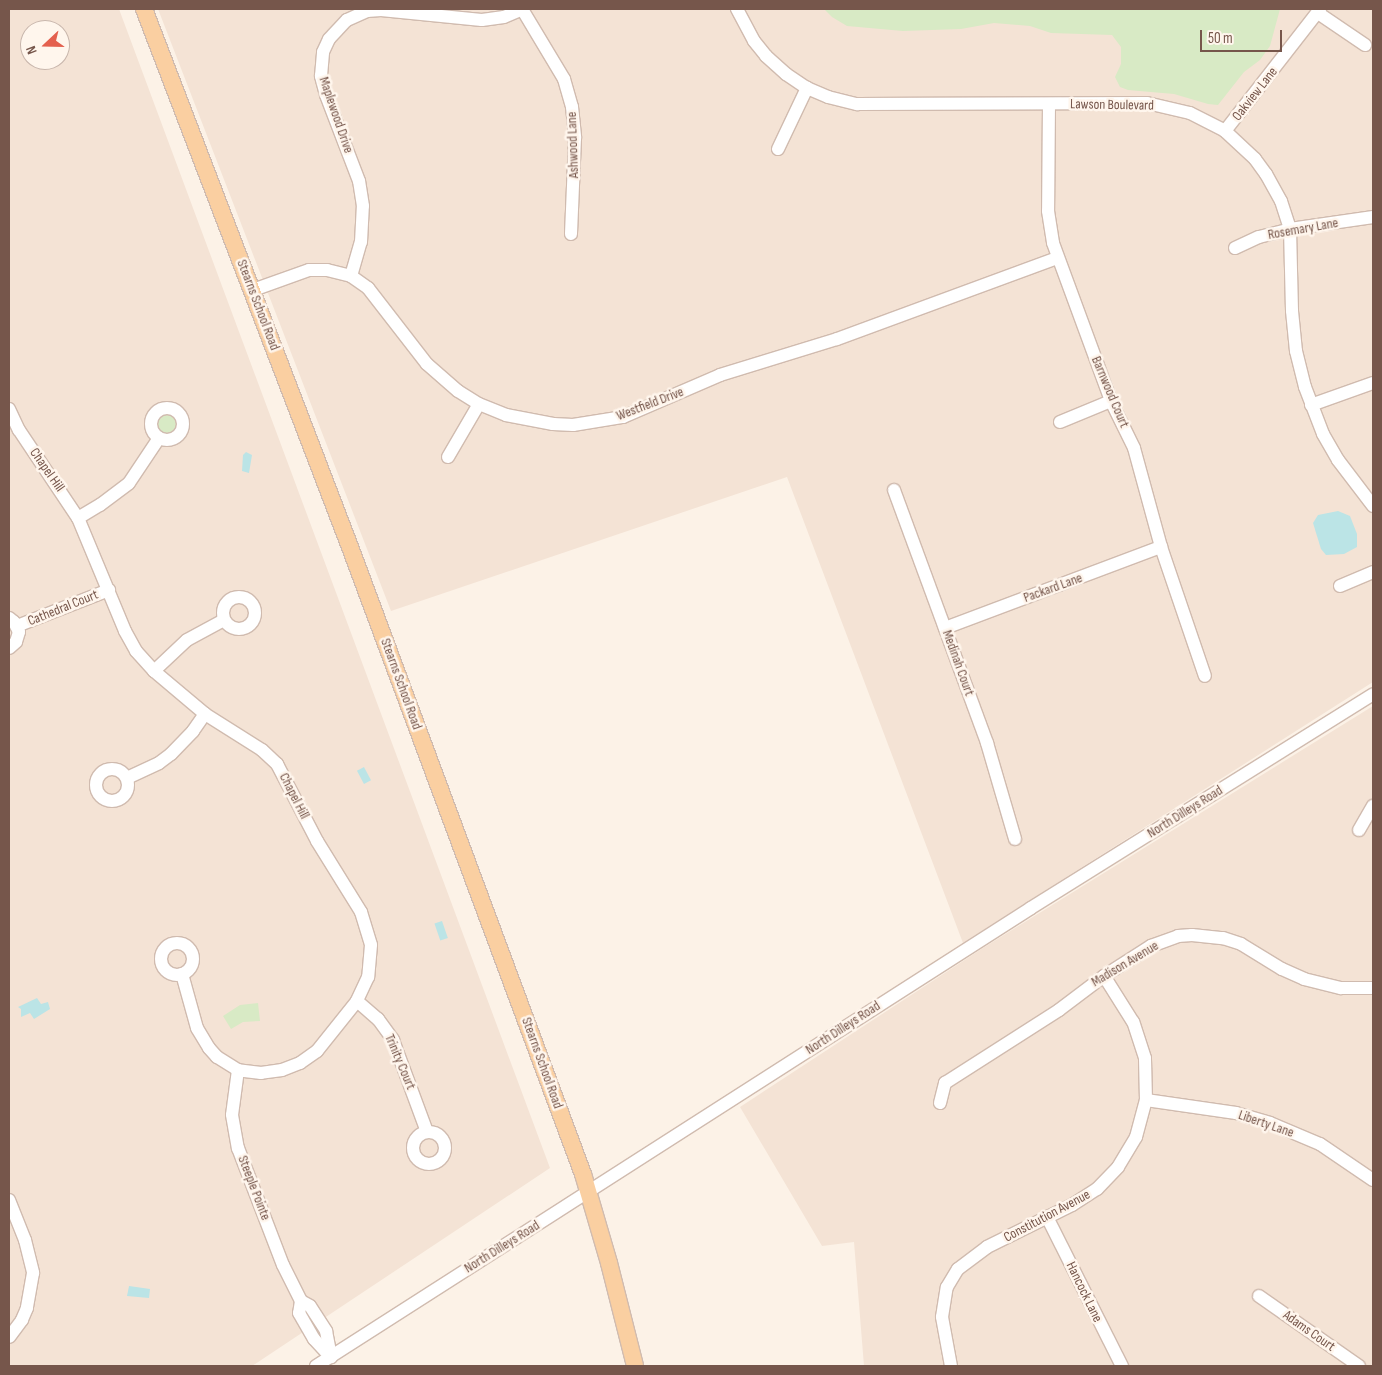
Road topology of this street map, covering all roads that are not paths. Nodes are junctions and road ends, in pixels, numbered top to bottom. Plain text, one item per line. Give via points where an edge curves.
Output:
1 (144, 9) edge
2 (522, 9) edge
3 (737, 9) edge
4 (1319, 11) edge
5 (1365, 45) dead end
6 (807, 88) junction
7 (1049, 104) junction
8 (1225, 131) junction
9 (778, 149) dead end
10 (1373, 217) edge
11 (1290, 229) junction
12 (571, 234) dead end
13 (1235, 248) dead end
14 (1057, 258) junction
15 (350, 276) junction
16 (253, 290) junction
17 (1373, 383) edge
18 (1111, 401) junction
19 (479, 404) junction
20 (1311, 405) junction
21 (9, 409) edge
22 (1060, 422) dead end
23 (14, 433) edge
24 (159, 438) dead end
25 (448, 457) dead end
26 (894, 490) dead end
27 (1373, 506) edge
28 (78, 518) junction
29 (1161, 548) junction
30 (1373, 572) edge
31 (1340, 586) dead end
32 (109, 590) junction
33 (224, 620) dead end
34 (13, 622) edge
35 (945, 628) junction
36 (9, 648) edge
37 (154, 671) junction
38 (1206, 676) dead end
39 (1373, 694) edge
40 (205, 714) junction
41 (127, 778) dead end
42 (1373, 806) edge
43 (1359, 830) dead end
44 (1015, 839) dead end
45 (182, 974) dead end
46 (1104, 976) junction
47 (1373, 988) edge
48 (358, 1000) junction
49 (238, 1070) junction
50 (1146, 1100) junction
51 (940, 1103) dead end
52 (427, 1132) dead end
53 (1373, 1180) edge
54 (590, 1191) junction
55 (9, 1200) edge
56 (1048, 1217) junction
57 (1259, 1296) dead end
58 (9, 1337) edge
59 (331, 1356) junction
60 (316, 1366) edge
61 (636, 1366) edge
62 (951, 1366) edge
63 (1122, 1366) edge
64 (1359, 1366) edge

1 - 16 main road, Stearns School Road
2 - 12 street, Ashwood Lane via 564,79 572,107 575,138
2 - 15 street, Maplewood Drive via 504,17 482,20 381,10 367,12 347,20 329,39 323,52 321,76 359,181 363,206 361,242
3 - 6 street, Lawson Boulevard via 742,22 766,56
4 - 5 street
4 - 8 street, Oakview Lane
6 - 7 street, Lawson Boulevard via 849,102 875,105
6 - 9 street
7 - 8 street, Lawson Boulevard via 1147,103 1190,113
7 - 14 street, Barnwood Court via 1048,211
8 - 11 street, Lawson Boulevard via 1266,174 1281,201
10 - 11 street, Rosemary Lane
11 - 13 street, Rosemary Lane via 1259,236
11 - 20 street, Lawson Boulevard via 1296,351
14 - 18 street, Barnwood Court
14 - 19 street, Westfield Drive via 837,339 720,375 623,416 593,423 553,424 506,415
15 - 16 street, Westfield Drive via 327,270 309,270
15 - 19 street, Westfield Drive via 368,288 427,364
16 - 54 main road, Stearns School Road
17 - 20 street
18 - 22 street
18 - 29 street, Barnwood Court via 1134,448
19 - 25 street
20 - 27 street, Lawson Boulevard via 1338,460
21 - 23 street, Chapel Hill
23 - 28 street, Chapel Hill
24 - 28 street via 129,483
26 - 35 street, Medinah Court
28 - 32 street, Chapel Hill
29 - 35 street, Packard Lane
29 - 38 street, Barnwood Court
30 - 31 street
32 - 34 street, Cathedral Court
32 - 37 street, Chapel Hill via 130,640
33 - 37 street via 187,640
34 - 36 street, Cathedral Court via 18,637
35 - 44 street, Medinah Court via 987,743
37 - 40 street, Chapel Hill
39 - 54 street, North Dilleys Road
40 - 41 street via 171,754
40 - 48 street, Chapel Hill via 262,750 277,764 317,841 361,912 371,955 368,977
42 - 43 street
45 - 49 street, Chapel Hill via 201,1038 217,1057
46 - 47 street, Madison Avenue via 1151,946 1178,936 1208,935 1241,944 1282,969 1316,982 1341,988
46 - 50 street, Constitution Avenue via 1125,1007 1140,1041 1145,1058
46 - 51 street, Madison Avenue via 1059,1010 945,1083
48 - 49 street, Chapel Hill via 317,1051 300,1063 272,1072
48 - 52 street, Trinity Court via 378,1019 393,1040
49 - 59 street, Steeple Pointe via 232,1115 238,1148 283,1265 301,1301 298,1313
50 - 53 street, Liberty Lane via 1236,1113 1270,1123 1320,1144
50 - 56 street, Constitution Avenue via 1136,1137 1118,1167 1096,1189
54 - 59 street, North Dilleys Road
54 - 61 main road, Stearns School Road
55 - 58 street via 25,1240 33,1273 27,1308
56 - 62 street, Constitution Avenue via 987,1247 958,1269 947,1287 942,1317
56 - 63 street, Hancock Lane
57 - 64 street, Adams Court
59 - 60 street, North Dilleys Road

